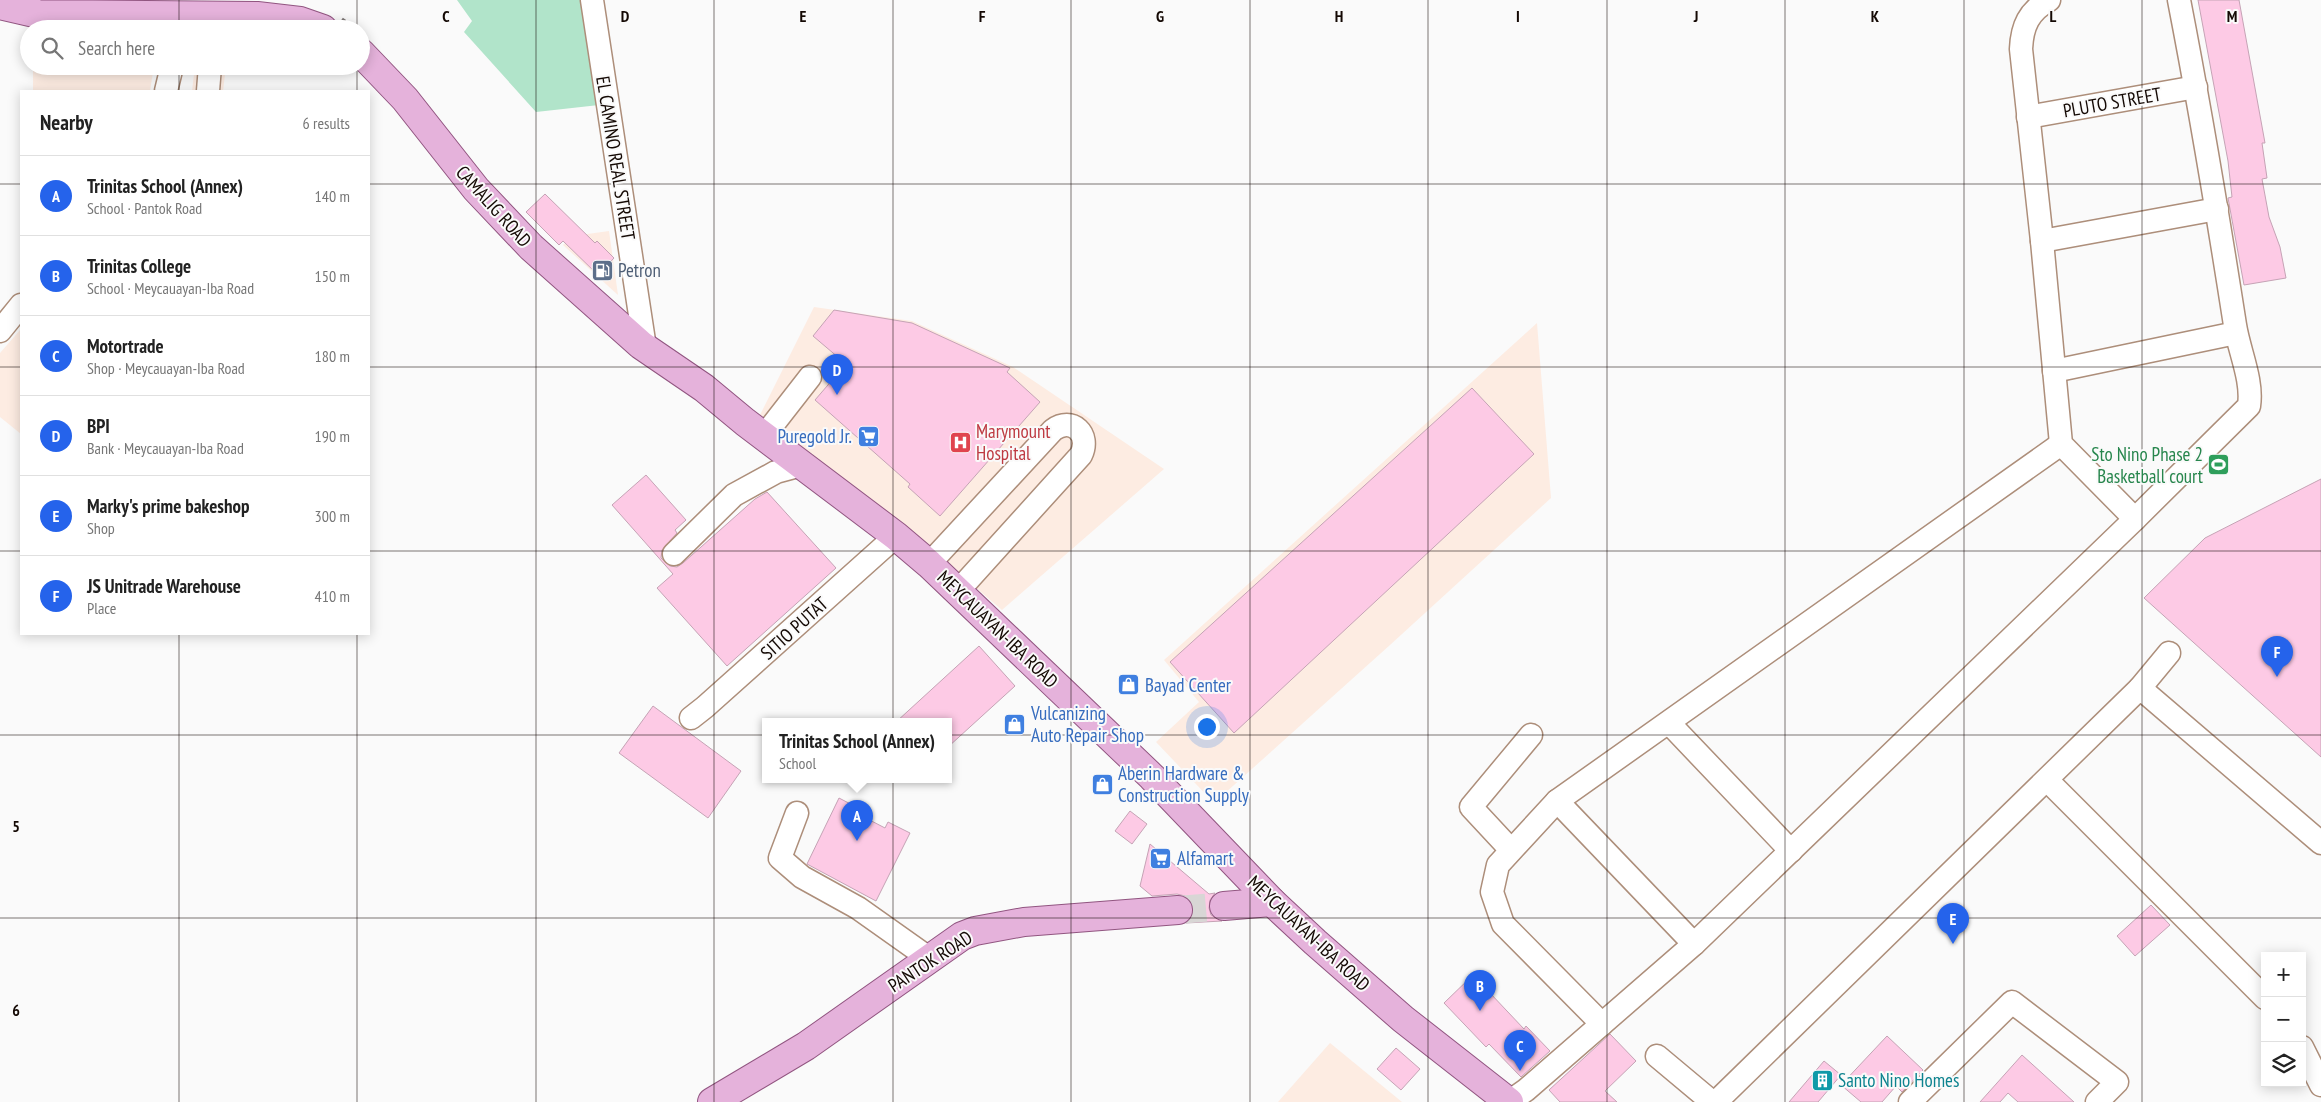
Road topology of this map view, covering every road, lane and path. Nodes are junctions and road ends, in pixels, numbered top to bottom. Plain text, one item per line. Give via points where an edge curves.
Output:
1 (592, 0) edge
2 (2049, 0) edge
3 (2179, 0) edge
4 (0, 5) edge
5 (42, 7) edge
6 (155, 20) edge
7 (370, 62) edge
8 (170, 75) edge
9 (209, 75) edge
10 (2196, 87) junction
11 (166, 90) edge
12 (208, 90) edge
13 (2028, 117) junction
14 (2217, 209) junction
15 (2042, 241) junction
16 (20, 306) edge
17 (0, 331) edge
18 (2236, 333) junction
19 (641, 345) junction
20 (2054, 371) junction
21 (810, 377) dead end
22 (764, 436) junction
23 (2061, 444) junction
24 (802, 465) junction
25 (2135, 519) junction
26 (896, 536) junction
27 (674, 554) dead end
28 (929, 564) junction
29 (958, 591) junction
30 (2169, 653) dead end
31 (2140, 688) junction
32 (690, 718) dead end
33 (1669, 723) junction
34 (1531, 735) dead end
35 (2047, 780) junction
36 (1557, 801) junction
37 (797, 813) dead end
38 (2321, 843) edge
39 (1511, 850) junction
40 (1791, 851) junction
41 (1272, 902) junction
42 (1224, 906) tunnel mouth
43 (1178, 910) tunnel mouth
44 (1694, 944) junction
45 (930, 959) junction
46 (2264, 997) edge
47 (1602, 1024) junction
48 (2306, 1055) edge
49 (1657, 1056) dead end
50 (2321, 1085) edge
51 (712, 1102) edge
52 (1509, 1102) edge
53 (1712, 1102) edge
54 (1716, 1102) edge
55 (1910, 1102) edge
56 (2097, 1102) edge

1 - 19 street, EL CAMINO REAL STREET via 644,342
2 - 13 street via 2028,17 2022,32
3 - 10 street
4 - 5 main road
5 - 6 main road
7 - 19 main road, CAMALIG ROAD via 405,99 497,213 531,248
8 - 11 street
9 - 12 street
10 - 13 street, PLUTO STREET
10 - 14 street
13 - 15 street
14 - 15 street
14 - 18 street
15 - 20 street
16 - 17 street
18 - 20 street
18 - 25 street via 2251,395 2249,406
19 - 22 main road, MEYCAUAYAN-IBA ROAD via 704,388
20 - 23 street
21 - 22 street
22 - 24 main road, MEYCAUAYAN-IBA ROAD
23 - 25 street
23 - 33 street
24 - 26 main road, MEYCAUAYAN-IBA ROAD
24 - 27 street via 776,472 734,495
25 - 40 street
26 - 28 main road, MEYCAUAYAN-IBA ROAD
26 - 32 street, SITIO PUTAT
28 - 29 main road, MEYCAUAYAN-IBA ROAD
28 - 29 street via 1053,430 1064,424 1081,431 1085,443 1081,455
29 - 41 main road, MEYCAUAYAN-IBA ROAD via 1152,777
30 - 31 street
31 - 35 street
31 - 38 street
33 - 36 street
33 - 40 street
34 - 39 street via 1471,807
35 - 46 street
35 - 54 street
36 - 39 street
36 - 44 street
37 - 45 street via 780,858 802,877 858,908
39 - 47 street via 1498,865 1492,892 1503,924
40 - 44 street
41 - 42 main road
41 - 52 main road, MEYCAUAYAN-IBA ROAD via 1404,1019
43 - 45 main road, PANTOK ROAD via 1024,922 975,930
44 - 47 street
45 - 51 main road, PANTOK ROAD via 806,1046
47 - 52 street
48 - 50 street
49 - 53 street
55 - 56 street via 2012,1002 2116,1082

